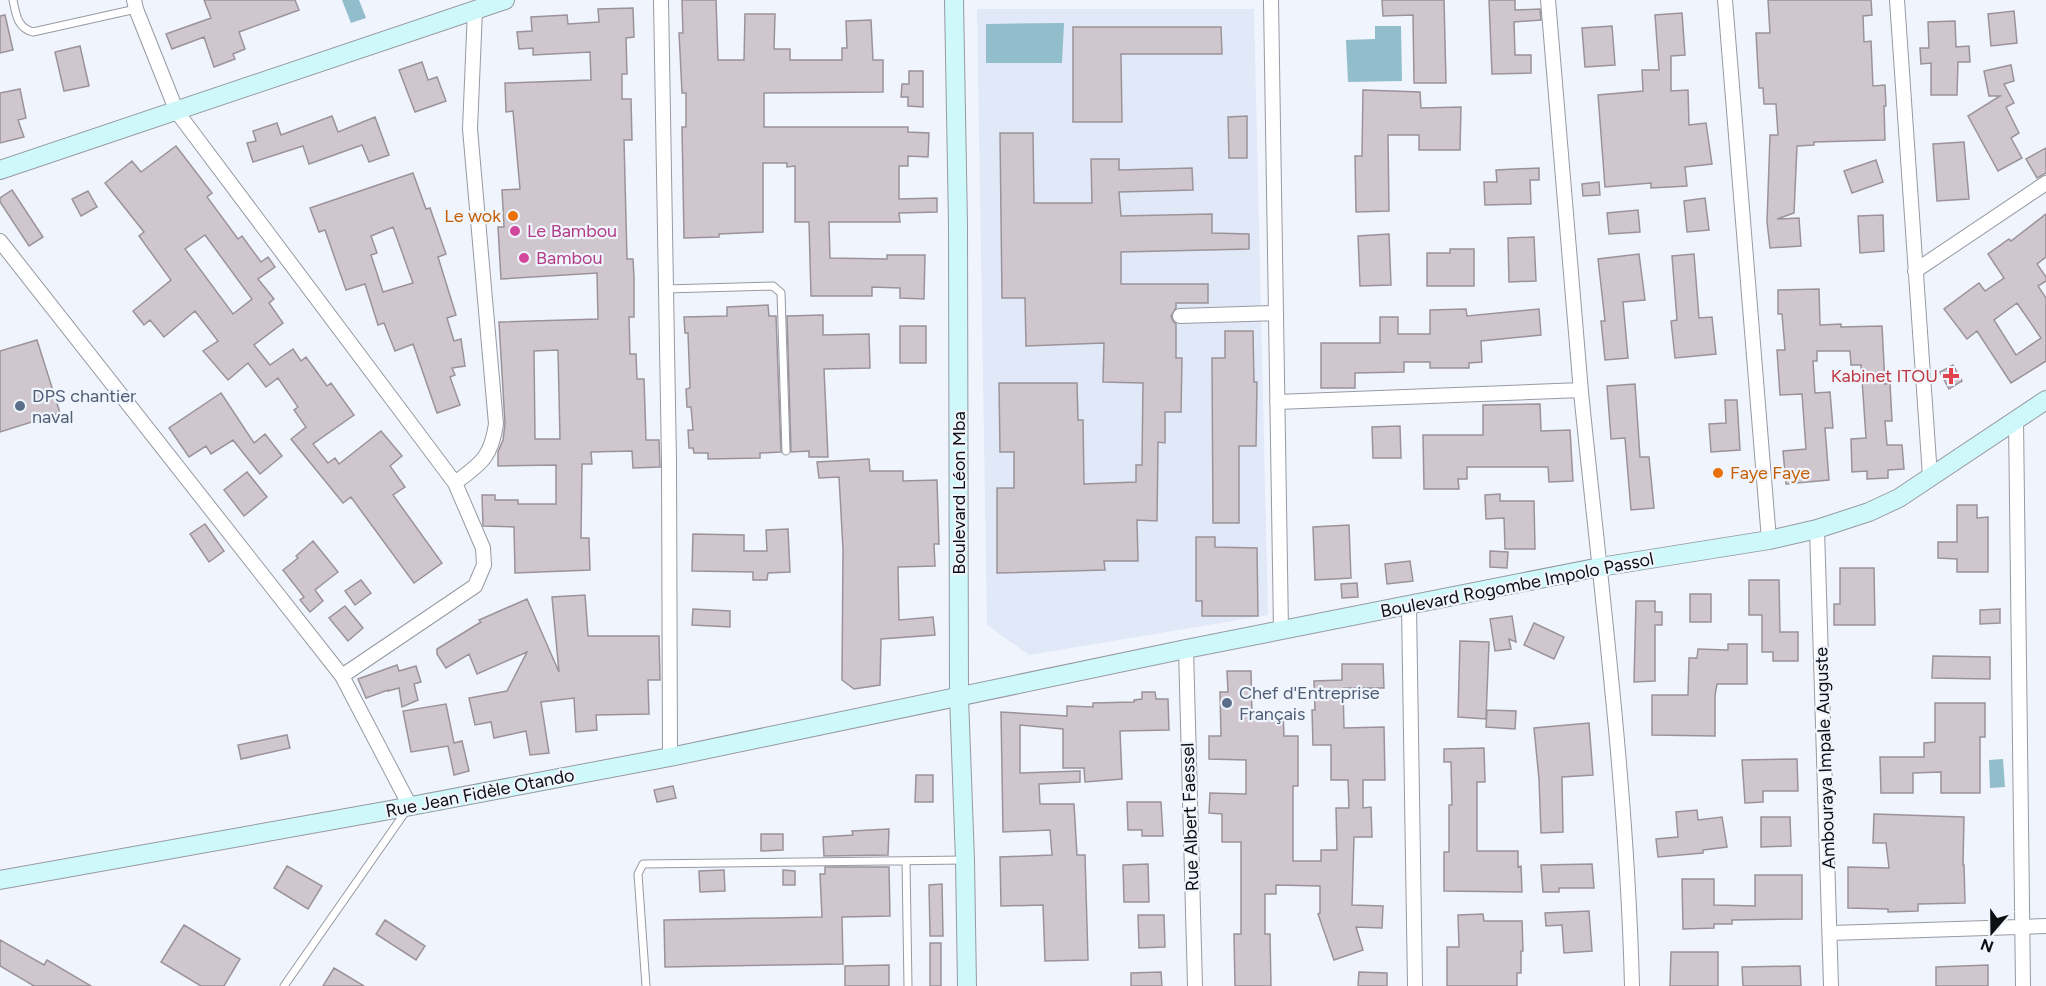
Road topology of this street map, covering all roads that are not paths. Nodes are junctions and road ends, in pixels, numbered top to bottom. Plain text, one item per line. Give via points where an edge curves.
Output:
1 (12, 0) edge
2 (505, 0) edge
3 (661, 0) edge
4 (954, 0) edge
5 (1271, 0) edge
6 (1548, 0) edge
7 (1725, 0) edge
8 (1897, 0) edge
9 (135, 5) edge
10 (475, 10) junction
11 (177, 112) junction
12 (0, 170) edge
13 (2046, 183) edge
14 (0, 241) edge
15 (1915, 272) junction
16 (666, 289) junction
17 (1276, 313) junction
18 (1180, 316) dead end
19 (1581, 390) junction
20 (2046, 400) edge
21 (1277, 402) junction
22 (2016, 420) junction
23 (786, 451) dead end
24 (1930, 476) junction
25 (454, 483) junction
26 (1817, 529) junction
27 (1769, 540) junction
28 (1600, 567) junction
29 (1409, 606) junction
30 (1281, 630) junction
31 (1186, 648) junction
32 (342, 676) junction
33 (959, 697) junction
34 (670, 757) junction
35 (410, 806) junction
36 (965, 860) junction
37 (906, 861) junction
38 (0, 880) edge
39 (2021, 926) junction
40 (2046, 926) edge
41 (1831, 933) junction
42 (284, 986) edge
43 (646, 986) edge
44 (908, 986) edge
45 (967, 986) edge
46 (1195, 986) edge
47 (1414, 986) edge
48 (1632, 986) edge
49 (1832, 986) edge
50 (2024, 986) edge

1 - 9 lane via 18,22 33,32
2 - 10 street
3 - 16 street
4 - 33 street, Boulevard Léon Mba
5 - 17 street
6 - 19 street
7 - 27 street
8 - 15 street
9 - 11 street
10 - 11 street
10 - 25 street via 470,129 496,424 493,443 483,461
11 - 12 street
11 - 25 street
13 - 15 street
14 - 32 street
15 - 24 street
16 - 23 lane via 773,286 781,293
16 - 34 street
17 - 18 street
17 - 21 street
19 - 21 street
19 - 28 street
20 - 22 street, Boulevard Rogombe Impolo Passol
21 - 30 street
22 - 24 street, Boulevard Rogombe Impolo Passol
22 - 39 street
24 - 26 street, Boulevard Rogombe Impolo Passol via 1899,498
25 - 32 street via 483,548 484,565 475,586
26 - 27 street, Boulevard Rogombe Impolo Passol
26 - 41 street, Ambouraya Impale Auguste
27 - 28 street, Boulevard Rogombe Impolo Passol
28 - 29 street, Boulevard Rogombe Impolo Passol
28 - 48 street via 1630,890
29 - 30 street, Boulevard Rogombe Impolo Passol
29 - 47 street
30 - 31 street, Boulevard Rogombe Impolo Passol
31 - 33 street, Boulevard Rogombe Impolo Passol
31 - 46 street, Rue Albert Faessel
32 - 35 street
33 - 34 street, Rue Jean Fidèle Otando
33 - 36 street, Boulevard Léon Mba
34 - 35 street, Rue Jean Fidèle Otando
35 - 38 street, Rue Jean Fidèle Otando
35 - 42 lane
36 - 37 lane
36 - 45 street, Boulevard Léon Mba
37 - 43 lane via 643,864 638,874
37 - 44 lane
39 - 40 street
39 - 41 street
39 - 50 street
41 - 49 street, Ambouraya Impale Auguste

